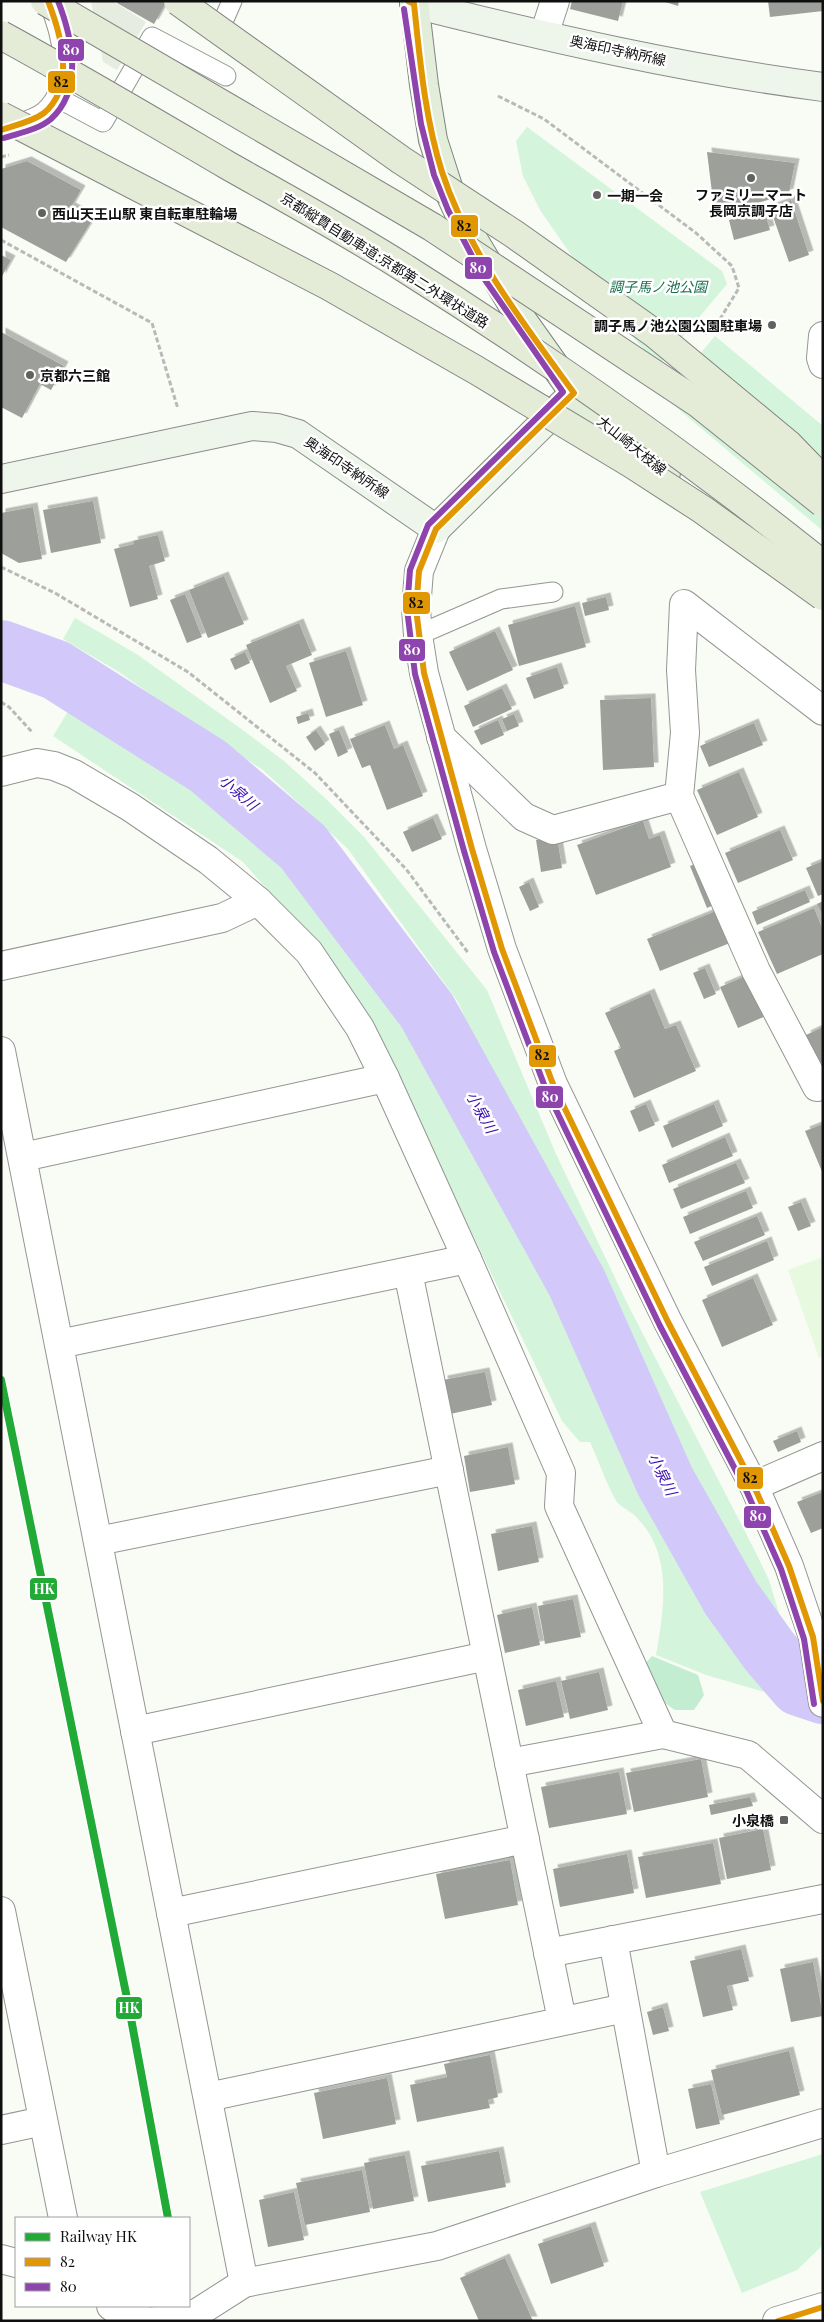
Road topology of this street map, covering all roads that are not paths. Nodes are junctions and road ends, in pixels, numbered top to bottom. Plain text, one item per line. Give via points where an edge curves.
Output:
1 (46, 1) edge
2 (178, 1) edge
3 (555, 1) edge
4 (412, 2) edge
5 (1, 35) edge
6 (544, 35) junction
7 (226, 76) dead end
8 (823, 87) edge
9 (56, 96) junction
10 (1, 116) edge
11 (1, 130) edge
12 (823, 336) edge
13 (823, 364) edge
14 (574, 393) junction
15 (1, 479) edge
16 (823, 480) edge
17 (823, 503) edge
18 (436, 529) junction
19 (823, 565) edge
20 (553, 592) dead end
21 (823, 596) edge
22 (418, 635) junction
23 (823, 711) edge
24 (442, 737) junction
25 (1, 772) edge
26 (679, 796) junction
27 (258, 901) junction
28 (1, 966) edge
29 (1, 1050) edge
30 (384, 1078) junction
31 (823, 1084) edge
32 (22, 1157) junction
33 (467, 1259) junction
34 (408, 1272) junction
35 (59, 1344) junction
36 (823, 1456) edge
37 (449, 1470) junction
38 (754, 1486) junction
39 (98, 1542) junction
40 (815, 1628) edge
41 (487, 1656) junction
42 (823, 1703) edge
43 (135, 1730) junction
44 (663, 1734) junction
45 (509, 1763) junction
46 (823, 1819) edge
47 (525, 1839) junction
48 (823, 1899) edge
49 (171, 1913) junction
50 (3, 1926) edge
51 (613, 1940) junction
52 (548, 1953) junction
53 (625, 2008) junction
54 (562, 2020) junction
55 (208, 2097) junction
56 (43, 2121) junction
57 (823, 2123) edge
58 (1, 2130) edge
59 (656, 2173) junction
60 (63, 2217) edge
61 (1, 2259) edge
62 (15, 2263) edge
63 (244, 2283) junction
64 (112, 2307) edge
65 (823, 2307) edge
66 (147, 2321) edge
67 (155, 2321) edge
68 (777, 2321) edge

1 - 9 lane via 61,43 61,84
1 - 17 highway, bridge via 432,227 698,403
2 - 16 highway, bridge via 401,160 514,234 654,333 788,444
3 - 6 street
4 - 6 main road, 奥海印寺納所線
4 - 14 main road, 大山崎大枝線 via 433,140 451,196 464,224 518,314
5 - 19 highway, 京都縦貫自動車道;京都第二外環状道路, bridge via 74,74 404,268 527,348 664,444
6 - 8 main road, 奥海印寺納所線 via 742,76
7 - 9 lane via 152,37 103,122
9 - 11 lane via 44,113
10 - 21 highway, bridge via 329,286 476,370 704,510
12 - 13 street
14 - 18 main road
14 - 21 main road, 大山崎大枝線 via 613,433
15 - 18 main road, 奥海印寺納所線 via 252,426 277,428 298,434
18 - 22 street via 418,571
20 - 22 lane via 501,599
22 - 24 street via 424,673
23 - 26 street via 684,604 681,670 685,733
24 - 26 street via 524,817 553,830
24 - 38 street via 502,948 553,1084 668,1322
25 - 27 street via 37,763 74,774 130,807 200,855
26 - 31 street via 756,971 817,1087
27 - 28 street via 222,918
27 - 30 street via 309,952 360,1028
29 - 32 street
30 - 32 street
30 - 33 street
32 - 35 street
33 - 34 street
33 - 44 street via 561,1473 559,1506
34 - 35 street
34 - 37 street
35 - 39 street
36 - 38 street
37 - 39 street
37 - 41 street
38 - 40 street
39 - 43 street
40 - 42 street
41 - 43 street
41 - 45 street
43 - 49 street
44 - 45 street
44 - 46 street via 748,1755
45 - 47 street
47 - 49 street
47 - 52 street
48 - 51 street
49 - 55 street
50 - 56 street
51 - 52 street
51 - 53 street
52 - 54 street
53 - 54 street
53 - 59 street
54 - 55 street
55 - 63 street
56 - 58 street
56 - 60 street
57 - 59 street
59 - 63 street via 437,2246
61 - 62 street
63 - 67 street via 197,2313
64 - 66 street via 124,2316
65 - 68 street

